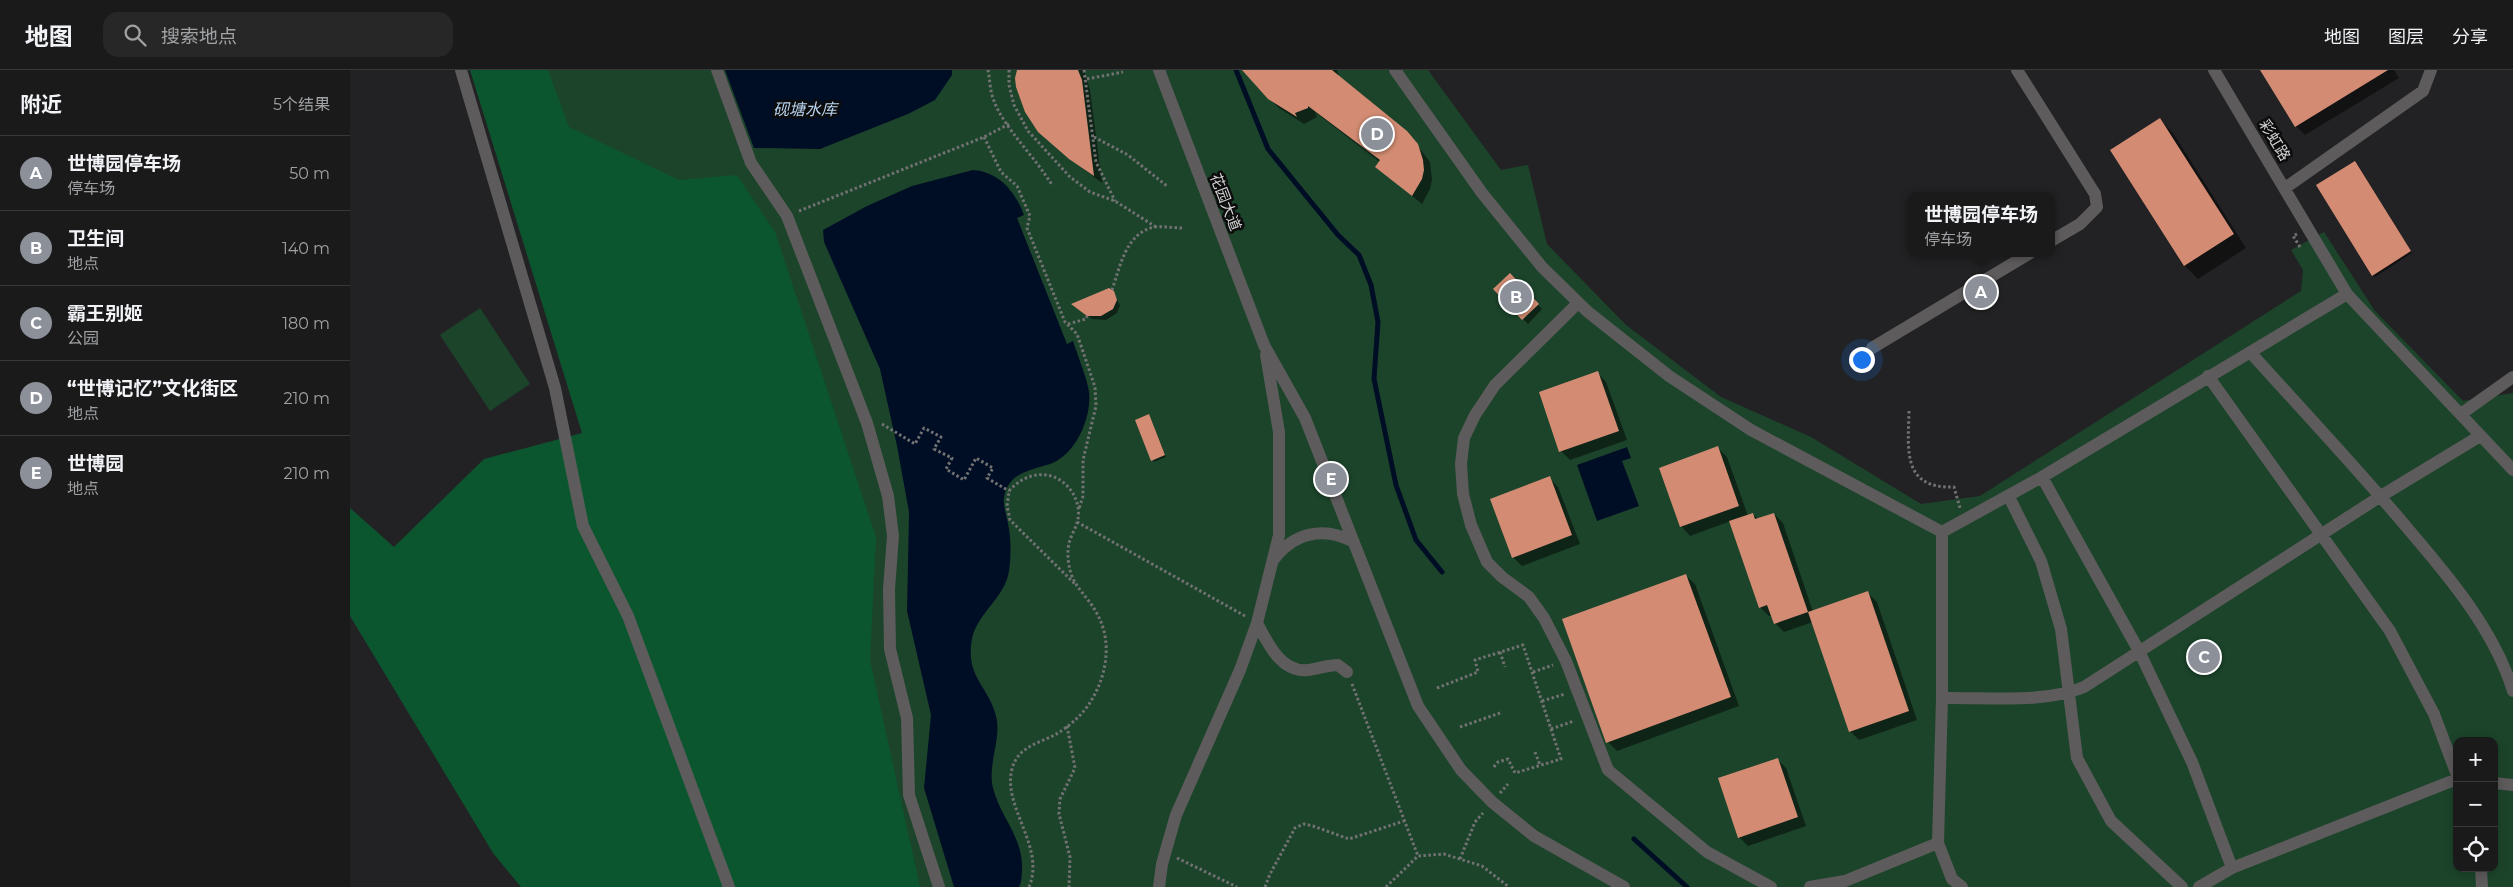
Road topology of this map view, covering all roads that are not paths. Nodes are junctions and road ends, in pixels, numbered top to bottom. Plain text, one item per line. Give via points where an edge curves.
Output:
1 (461, 70) edge
2 (716, 70) edge
3 (1159, 70) edge
4 (1395, 70) edge
5 (2017, 70) edge
6 (2214, 70) edge
7 (2431, 70) edge
8 (2285, 188) junction
9 (2055, 239) edge
10 (2023, 257) edge
11 (2347, 294) junction
12 (1578, 303) junction
13 (1264, 345) junction
14 (1872, 348) dead end
15 (2250, 352) junction
16 (2208, 376) junction
17 (2513, 377) edge
18 (2460, 414) junction
19 (2480, 436) junction
20 (2513, 470) edge
21 (2042, 477) junction
22 (2381, 496) junction
23 (2009, 497) junction
24 (1942, 532) junction
25 (2321, 535) junction
26 (1352, 541) junction
27 (1273, 561) junction
28 (1257, 623) junction
29 (2139, 651) junction
30 (1347, 672) road end
31 (2513, 691) edge
32 (2067, 694) junction
33 (1942, 698) junction
34 (2453, 764) edge
35 (2453, 781) edge
36 (2498, 782) edge
37 (2513, 784) edge
38 (1938, 844) junction
39 (2232, 868) junction
40 (2481, 872) edge
41 (728, 887) edge
42 (939, 887) edge
43 (1159, 887) edge
44 (1624, 887) edge
45 (1771, 887) edge
46 (1810, 887) edge
47 (1962, 887) edge
48 (2182, 887) edge
49 (2199, 887) edge
50 (2482, 887) edge

1 - 41 street via 555,388 583,526 628,616
2 - 42 street via 751,163 787,216 867,423 888,496 893,536 889,589 890,649 907,718 909,795
3 - 13 street, 花园大道
4 - 12 street via 1482,193 1542,267
5 - 9 street via 2094,194 2097,207 2080,224
6 - 8 street, 彩虹路
7 - 8 street via 2423,91
8 - 11 street, 彩虹路
10 - 14 street
11 - 15 street
11 - 18 street, 彩虹路
12 - 24 street via 1669,376 1751,430
12 - 45 street via 1495,385 1475,415 1464,438 1460,464 1471,525 1487,562 1530,597 1544,618 1566,661 1608,770 1707,852
13 - 26 street via 1305,418
13 - 27 street via 1279,432 1279,535
15 - 16 street
15 - 22 street
16 - 21 street
16 - 25 street
17 - 18 street
18 - 19 street, 彩虹路
19 - 20 street, 彩虹路
19 - 22 street
21 - 23 street
21 - 29 street
22 - 25 street
22 - 31 street via 2454,584 2504,664
23 - 24 street
23 - 32 street via 2041,561 2061,629
24 - 33 street
25 - 29 street
25 - 34 street via 2390,631 2434,714
26 - 27 street via 1334,534 1313,533 1290,543
26 - 44 street via 1418,706 1461,770 1492,802 1534,836
27 - 28 street
28 - 30 street via 1269,647 1283,662 1306,670 1338,665
28 - 43 street via 1240,670 1176,815
29 - 32 street via 2084,687
29 - 39 street via 2192,762
32 - 33 street
32 - 48 street via 2077,758 2111,821
33 - 38 street
35 - 39 street
36 - 37 street
38 - 46 street via 1845,881
38 - 47 street via 1952,879
39 - 49 street
40 - 50 street

